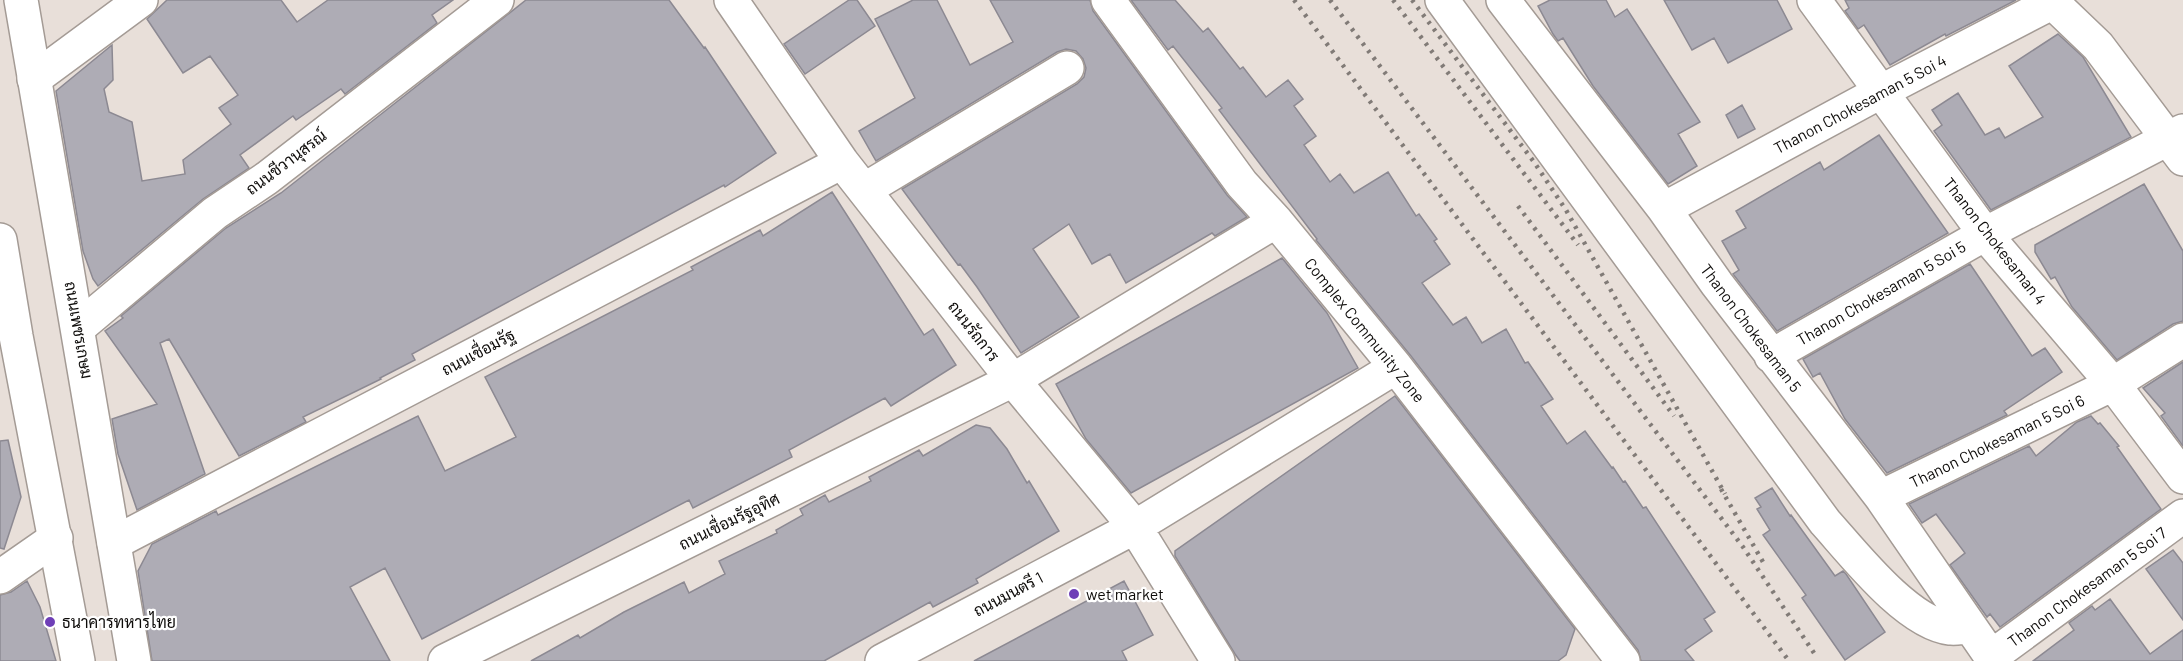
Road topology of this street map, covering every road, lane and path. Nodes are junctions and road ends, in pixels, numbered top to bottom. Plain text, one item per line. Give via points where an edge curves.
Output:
1 (21, 0) edge
2 (141, 0) edge
3 (497, 0) edge
4 (731, 0) edge
5 (1108, 0) edge
6 (1442, 0) edge
7 (1503, 0) edge
8 (1814, 0) edge
9 (2053, 1) edge
10 (1067, 68) dead end
11 (34, 79) junction
12 (1882, 91) junction
13 (2178, 143) edge
14 (842, 162) junction
15 (864, 190) junction
16 (1664, 209) junction
17 (1276, 221) junction
18 (1985, 234) junction
19 (0, 240) edge
20 (78, 328) junction
21 (2183, 340) edge
22 (8, 342) edge
23 (1772, 356) junction
24 (1396, 367) junction
25 (1013, 380) junction
26 (2113, 384) junction
27 (2183, 477) edge
28 (1881, 497) junction
29 (2183, 516) edge
30 (1135, 527) junction
31 (56, 538) junction
32 (114, 543) junction
33 (0, 577) edge
34 (1969, 627) junction
35 (1616, 659) edge
36 (1992, 659) edge
37 (78, 661) edge
38 (134, 661) edge
39 (444, 661) edge
40 (882, 661) edge
41 (1218, 661) edge

1 - 11 street, ถนนเพชรเกษม
2 - 11 street
3 - 20 street, ถนนชีวานุสรณ์ via 267,178 215,213
4 - 14 street, ถนนรัถการ
5 - 17 street, Complex Community Zone via 1242,184
6 - 34 street via 1825,522 1892,595 1921,617 1951,628
7 - 16 street, Thanon Chokesaman 5
8 - 12 street, Thanon Chokesaman 4
9 - 12 street, Thanon Chokesaman 5 Soi 4
9 - 13 street via 2098,46
10 - 15 street
11 - 20 street, ถนนเพชรเกษม
12 - 16 street, Thanon Chokesaman 5 Soi 4
12 - 18 street, Thanon Chokesaman 4
13 - 18 street, Thanon Chokesaman 5 Soi 5
14 - 15 street, ถนนรัถการ
14 - 32 street, ถนนเชื่อมรัฐ
15 - 25 street, ถนนรัถการ
16 - 23 street, Thanon Chokesaman 5
17 - 24 street, Complex Community Zone
17 - 25 street, ถนนเชื่อมรัฐอุทิศ
18 - 23 street, Thanon Chokesaman 5 Soi 5
18 - 26 street, Thanon Chokesaman 4
19 - 22 street
20 - 32 street, ถนนเพชรเกษม
21 - 26 street, Thanon Chokesaman 5 Soi 6
22 - 31 street
23 - 28 street, Thanon Chokesaman 5
24 - 30 street, ถนนมนตรี 1
24 - 35 street, Complex Community Zone
25 - 30 street, ถนนรัถการ
25 - 39 street, ถนนเชื่อมรัฐอุทิศ
26 - 27 street, Thanon Chokesaman 4
26 - 28 street, Thanon Chokesaman 5 Soi 6
28 - 34 street, Thanon Chokesaman 5
29 - 36 street, Thanon Chokesaman 5 Soi 7
30 - 40 street, ถนนมนตรี 1
30 - 41 street, ถนนรัถการ
31 - 33 street
31 - 37 street
32 - 38 street, ถนนเพชรเกษม
34 - 36 street, Thanon Chokesaman 5

